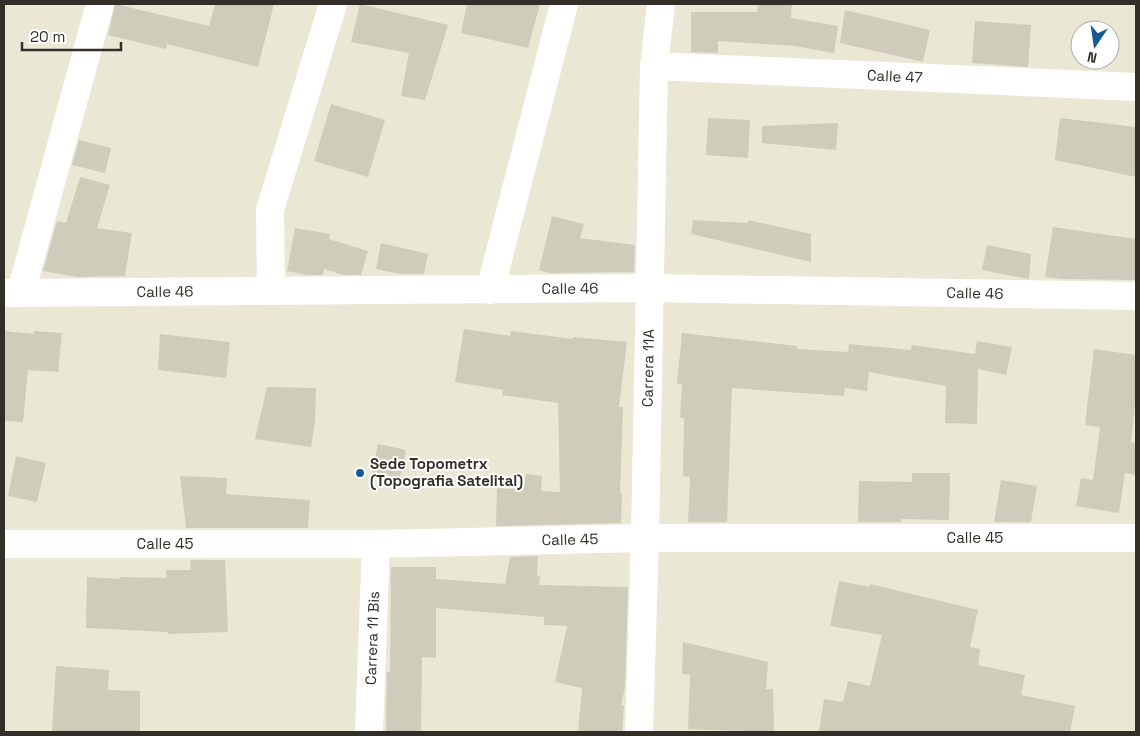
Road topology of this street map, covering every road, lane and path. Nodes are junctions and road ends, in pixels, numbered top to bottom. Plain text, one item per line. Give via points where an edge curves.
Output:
1 (100, 4) edge
2 (333, 4) edge
3 (564, 4) edge
4 (661, 4) edge
5 (654, 66) junction
6 (1136, 87) edge
7 (649, 288) junction
8 (271, 290) junction
9 (490, 290) junction
10 (13, 293) edge
11 (1136, 296) edge
12 (645, 538) junction
13 (1136, 538) edge
14 (4, 544) edge
15 (376, 544) junction
16 (369, 732) edge
17 (639, 732) edge

1 - 10 street
2 - 8 street via 270,210
3 - 9 street
4 - 5 street, Carrera 11A
5 - 6 street, Calle 47
5 - 7 street, Carrera 11A
7 - 9 street, Calle 46
7 - 11 street, Calle 46
7 - 12 street, Carrera 11A
8 - 9 street, Calle 46
8 - 10 street, Calle 46
12 - 13 street, Calle 45
12 - 15 street, Calle 45
12 - 17 street, Carrera 11A
14 - 15 street, Calle 45
15 - 16 street, Carrera 11 Bis

